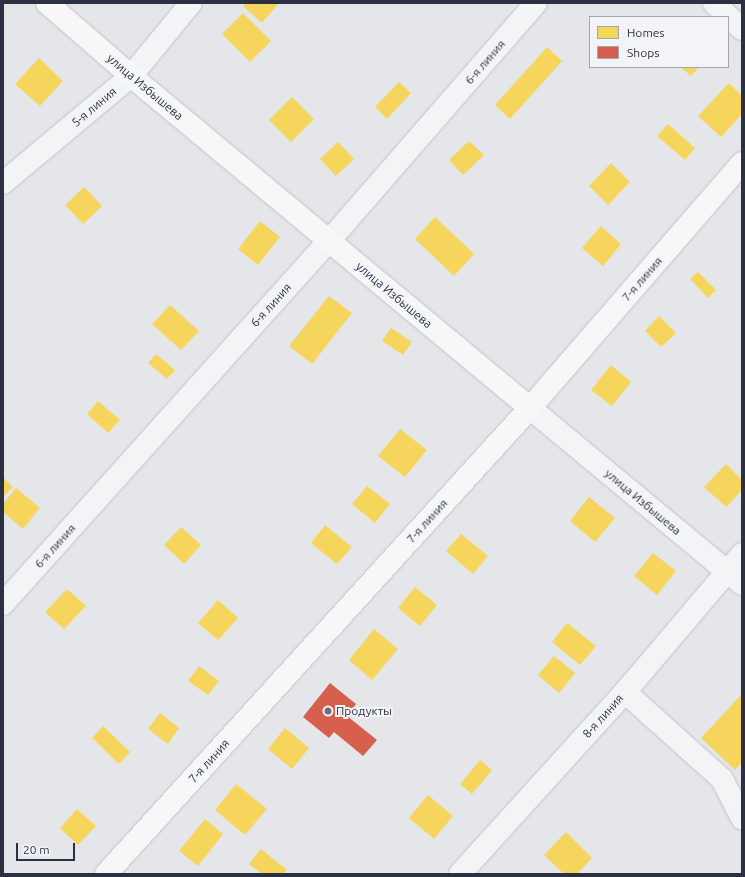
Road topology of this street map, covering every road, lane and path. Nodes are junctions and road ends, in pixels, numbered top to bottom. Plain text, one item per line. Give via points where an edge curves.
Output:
1 (48, 3) edge
2 (191, 3) edge
3 (536, 3) edge
4 (714, 3) edge
5 (728, 16) edge
6 (729, 17) edge
7 (742, 29) edge
8 (131, 76) junction
9 (742, 163) edge
10 (3, 183) edge
11 (329, 241) junction
12 (530, 408) junction
13 (742, 554) edge
14 (734, 578) edge
15 (3, 604) edge
16 (625, 692) junction
17 (742, 818) edge
18 (106, 874) edge
19 (460, 874) edge

1 - 8 main road, улица Избышева
2 - 8 street, 5-я линия
3 - 11 street, 6-я линия
4 - 5 street
6 - 7 street
8 - 10 street, 5-я линия
8 - 11 main road, улица Избышева
9 - 12 main road, 7-я линия
11 - 12 main road, улица Избышева
11 - 15 street, 6-я линия
12 - 14 street, улица Избышева
12 - 18 main road, 7-я линия
13 - 14 street, 8-я линия
14 - 16 street, 8-я линия
16 - 17 street via 722,779
16 - 19 street, 8-я линия

